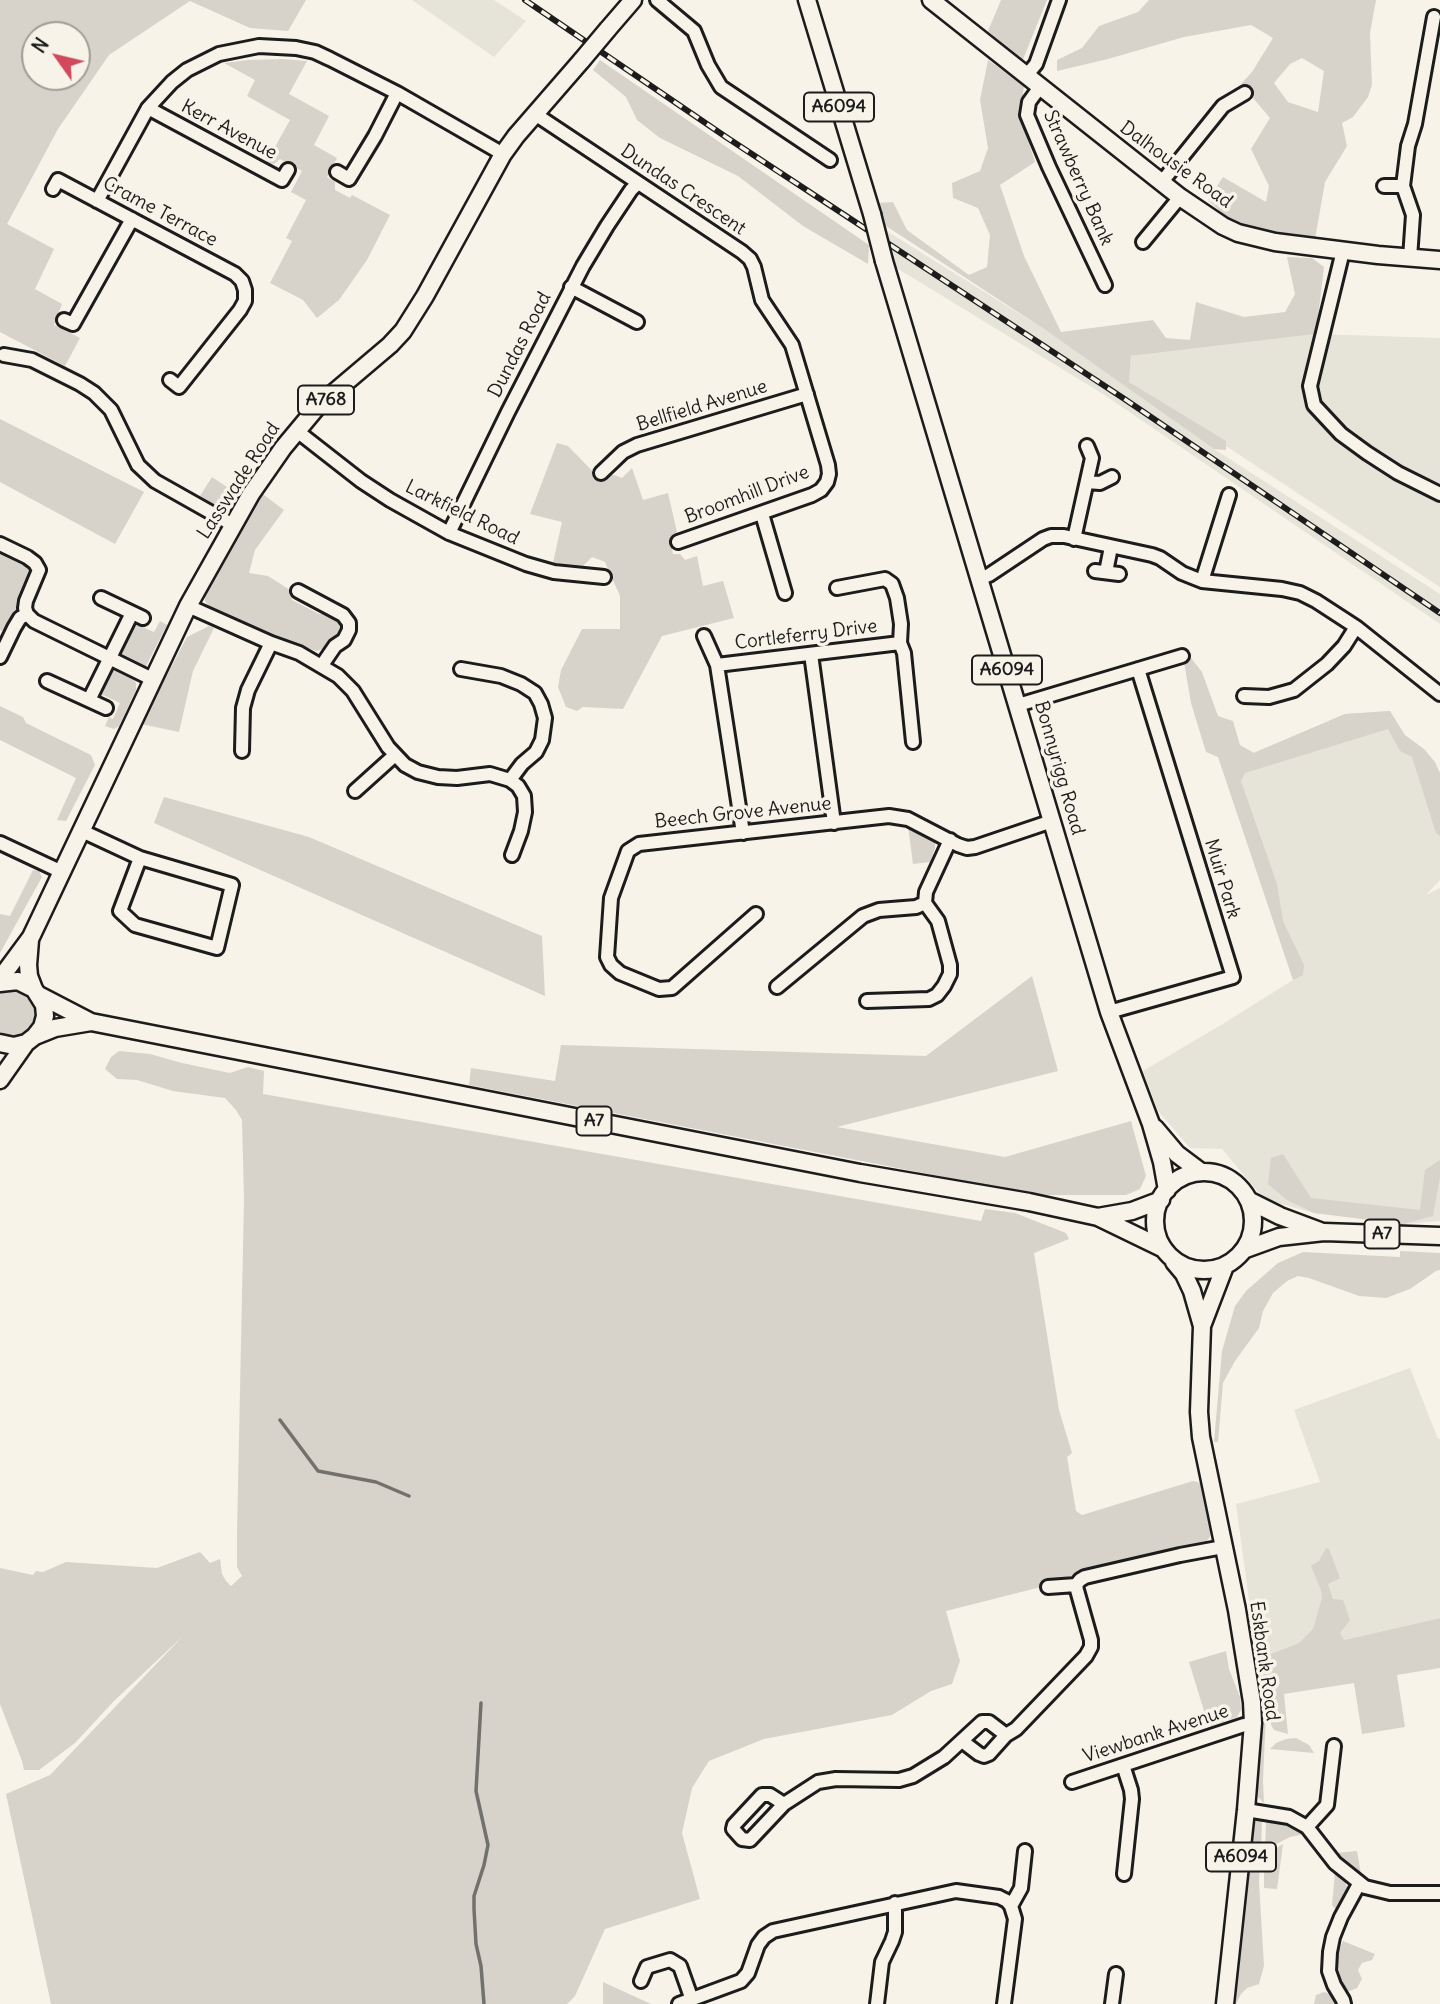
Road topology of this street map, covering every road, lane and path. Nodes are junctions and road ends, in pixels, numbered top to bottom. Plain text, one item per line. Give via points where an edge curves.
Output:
1 (633, 0) edge
2 (657, 0) edge
3 (807, 0) edge
4 (1059, 0) edge
5 (935, 1) edge
6 (1434, 17) dead end
7 (1435, 38) edge
8 (1026, 76) junction
9 (1040, 87) junction
10 (397, 93) junction
11 (1245, 93) dead end
12 (148, 108) junction
13 (535, 114) junction
14 (503, 154) junction
15 (830, 160) dead end
16 (288, 170) dead end
17 (337, 172) dead end
18 (638, 183) junction
19 (1161, 183) junction
20 (1384, 186) dead end
21 (1402, 186) junction
22 (53, 189) dead end
23 (1180, 197) junction
24 (97, 201) junction
25 (132, 219) junction
26 (1143, 242) dead end
27 (1343, 251) junction
28 (1410, 258) junction
29 (1440, 260) edge
30 (1106, 285) dead end
31 (571, 287) junction
32 (64, 320) dead end
33 (637, 322) dead end
34 (4, 355) dead end
35 (170, 380) dead end
36 (807, 394) junction
37 (297, 431) junction
38 (1087, 446) dead end
39 (601, 473) dead end
40 (1112, 477) dead end
41 (827, 482) joint
42 (1087, 482) junction
43 (1440, 494) edge
44 (1230, 495) dead end
45 (762, 514) junction
46 (233, 524) junction
47 (449, 533) junction
48 (1074, 539) junction
49 (678, 542) dead end
50 (0, 544) edge
51 (1111, 547) junction
52 (1107, 572) dead end
53 (604, 577) dead end
54 (979, 579) junction
55 (1202, 580) junction
56 (837, 588) dead end
57 (781, 590) dead end
58 (298, 591) dead end
59 (101, 597) dead end
60 (188, 606) junction
61 (27, 614) junction
62 (1356, 627) junction
63 (704, 636) dead end
64 (3, 641) edge
65 (271, 643) junction
66 (900, 643) junction
67 (811, 654) junction
68 (1182, 656) dead end
69 (0, 657) edge
70 (110, 659) junction
71 (322, 665) junction
72 (717, 665) junction
73 (461, 669) dead end
74 (1138, 669) junction
75 (152, 679) junction
76 (47, 681) dead end
77 (1440, 694) edge
78 (1244, 696) dead end
79 (89, 700) junction
80 (1018, 705) junction
81 (106, 708) dead end
82 (913, 742) dead end
83 (242, 751) dead end
84 (395, 755) junction
85 (510, 780) junction
86 (355, 791) dead end
87 (1052, 821) junction
88 (834, 823) junction
89 (82, 831) junction
90 (743, 833) junction
91 (950, 840) junction
92 (0, 843) edge
93 (512, 855) dead end
94 (140, 858) junction
95 (62, 872) junction
96 (925, 903) junction
97 (752, 923) dead end
98 (31, 937) junction
99 (0, 981) edge
100 (777, 987) dead end
101 (37, 992) junction
102 (867, 1000) dead end
103 (1109, 1012) junction
104 (91, 1021) junction
105 (31, 1040) junction
106 (0, 1043) edge
107 (0, 1080) edge
108 (1151, 1124) junction
109 (1201, 1172) junction
110 (1164, 1195) junction
111 (1248, 1200) junction
112 (1098, 1217) junction
113 (1324, 1232) junction
114 (1440, 1236) edge
115 (1246, 1249) junction
116 (1168, 1254) junction
117 (1225, 1266) junction
118 (1202, 1326) junction
119 (1223, 1547) junction
120 (1076, 1585) junction
121 (1048, 1587) dead end
122 (1253, 1723) junction
123 (1006, 1735) junction
124 (962, 1741) junction
125 (1334, 1746) dead end
126 (1123, 1765) junction
127 (1072, 1782) dead end
128 (784, 1804) dead end
129 (1246, 1810) junction
130 (1307, 1827) junction
131 (1025, 1852) dead end
132 (1124, 1874) dead end
133 (1359, 1884) junction
134 (1440, 1893) edge
135 (895, 1903) junction
136 (1011, 1906) junction
137 (1116, 1973) dead end
138 (641, 1981) dead end
139 (686, 2002) edge
140 (877, 2004) edge
141 (1004, 2004) edge
142 (1111, 2004) edge
143 (1225, 2004) edge
144 (1344, 2004) edge

1 - 13 main road, Lasswade Road / A768, bridge
2 - 15 street via 694,31 721,87
3 - 54 main road, Bonnyrigg Road / A6094, bridge
4 - 8 street
5 - 8 main road, Dalhousie Road
6 - 7 street
7 - 21 street
8 - 9 main road, Dalhousie Road
9 - 19 main road, Dalhousie Road
9 - 30 street, Strawberry Bank via 1029,102 1027,115
10 - 12 street via 315,52 259,46 203,61 172,82
10 - 14 street
10 - 17 street via 349,179
11 - 19 street via 1223,106
12 - 16 street, Kerr Avenue via 282,180
12 - 24 street
13 - 14 main road, Lasswade Road / A768
13 - 18 street, Dundas Crescent
14 - 37 main road, Lasswade Road / A768 via 403,331
18 - 31 street, Dundas Road
18 - 36 street, Dundas Crescent via 750,259 762,300 792,345
19 - 23 main road, Dalhousie Road
20 - 21 street
21 - 28 street via 1413,215
22 - 24 street, Crame Terrace via 58,180
23 - 26 street
23 - 27 main road, Dalhousie Road via 1238,233
24 - 25 street, Crame Terrace
25 - 32 street via 72,324
25 - 35 street, Crame Terrace via 235,274 245,290 240,310 179,387
27 - 28 main road, Dalhousie Road
27 - 43 street via 1310,386 1314,405 1367,453
28 - 29 main road, Dalhousie Road
31 - 33 street
31 - 47 street, Dundas Road
34 - 46 street via 32,360 94,393 111,410 138,465 155,481
36 - 39 street, Bellfield Avenue via 637,445 623,452 617,465
36 - 41 street, Dundas Crescent via 828,466
37 - 46 main road, Lasswade Road / A768
37 - 47 street, Larkfield Road via 361,481
38 - 42 street via 1092,458
40 - 42 street via 1100,483
41 - 45 street, Broomhill Drive via 812,495
42 - 48 street
44 - 55 street
45 - 49 street, Broomhill Drive
45 - 57 street
46 - 60 main road, Lasswade Road / A768
47 - 53 street, Larkfield Road via 554,572 590,571
48 - 51 street
48 - 54 street via 1043,539
50 - 61 street via 27,557 39,570 26,601
51 - 52 street
51 - 55 street via 1160,558
54 - 80 main road, Bonnyrigg Road / A6094
55 - 62 street via 1300,593
56 - 66 street via 885,579 892,584 901,624
58 - 71 street via 343,614 348,623 344,639
59 - 70 street via 137,615
60 - 65 street
60 - 75 main road, Lasswade Road / A768
61 - 64 street
61 - 70 street
62 - 77 street
62 - 78 street via 1327,664 1294,690 1269,697
63 - 72 street
64 - 69 street
65 - 71 street
65 - 83 street via 243,708
66 - 67 street, Cortleferry Drive
66 - 82 street via 916,728
67 - 72 street, Cortleferry Drive
67 - 88 street
68 - 74 street
70 - 75 street
70 - 79 street
71 - 84 street via 353,691
72 - 90 street
73 - 85 street via 521,684 535,693 541,704 545,718 542,740
74 - 80 street
74 - 103 street, Muir Park via 1233,977
75 - 89 main road, Lasswade Road / A768
76 - 79 street
79 - 81 street
80 - 87 main road, Bonnyrigg Road / A6094
84 - 85 street via 418,772 438,777 490,774
84 - 86 street
85 - 93 street via 524,796 525,812
87 - 91 street, Beech Grove Avenue via 975,847
87 - 103 main road, Bonnyrigg Road / A6094
88 - 90 street, Beech Grove Avenue
88 - 91 street, Beech Grove Avenue via 899,817
89 - 94 street
89 - 95 main road, Lasswade Road / A768
90 - 97 street, Beech Grove Avenue via 633,846 611,898 607,957 620,973 659,989 672,988
91 - 96 street
92 - 95 street
94 - 94 street via 232,885 217,948 135,925 120,911
95 - 98 main road, Lasswade Road / A768
96 - 100 street via 863,916
96 - 102 street via 938,921 950,965 944,986 929,999
98 - 99 main road, Lasswade Road / A768
98 - 101 main road, Lasswade Road / A768 via 27,965
99 - 101 main road via 18,981
101 - 104 main road, A7
101 - 105 main road, Lasswade Road via 45,1016
103 - 108 main road, Bonnyrigg Road / A6094
104 - 105 main road, A7 via 55,1028
104 - 112 main road, A7
105 - 106 main road via 14,1046
105 - 107 main road
108 - 109 main road, Bonnyrigg Road / A6094 via 1177,1154
108 - 110 main road, Bonnyrigg Road / A6094 via 1162,1162
109 - 110 main road via 1182,1177
109 - 111 main road via 1230,1179
110 - 112 main road, A7 via 1132,1211
110 - 116 main road via 1156,1222
111 - 113 main road, A7
111 - 115 main road via 1252,1232
112 - 116 main road, A7
113 - 114 main road, A7
113 - 115 main road, A7 via 1279,1237
115 - 117 main road
116 - 117 main road via 1182,1265 1198,1269
116 - 118 main road, Eskbank Road / A6094 via 1184,1274
117 - 118 main road, Eskbank Road / A6094
118 - 119 main road, Eskbank Road / A6094 via 1201,1437
119 - 120 street via 1085,1577
119 - 122 main road, Eskbank Road / A6094
120 - 121 street
120 - 123 street via 1091,1640 1089,1652
122 - 126 street, Viewbank Avenue
122 - 129 main road, Eskbank Road / A6094
123 - 124 street via 985,1721
123 - 124 street via 984,1756
124 - 128 street via 913,1776 827,1780
125 - 130 street via 1327,1805
126 - 127 street, Viewbank Avenue
126 - 132 street via 1132,1799
129 - 130 street via 1289,1817
129 - 143 main road, Eskbank Road / A6094
130 - 133 street via 1335,1863
131 - 136 street via 1021,1888
133 - 134 street via 1390,1894
133 - 144 street via 1341,1917 1330,1952 1329,1971
135 - 136 street via 964,1891 999,1897
135 - 139 street via 773,1931 758,1945 741,1981
135 - 140 street via 894,1932 882,1962
136 - 141 street via 1015,1919
137 - 142 street
138 - 139 street via 647,1967 670,1960 680,1966

